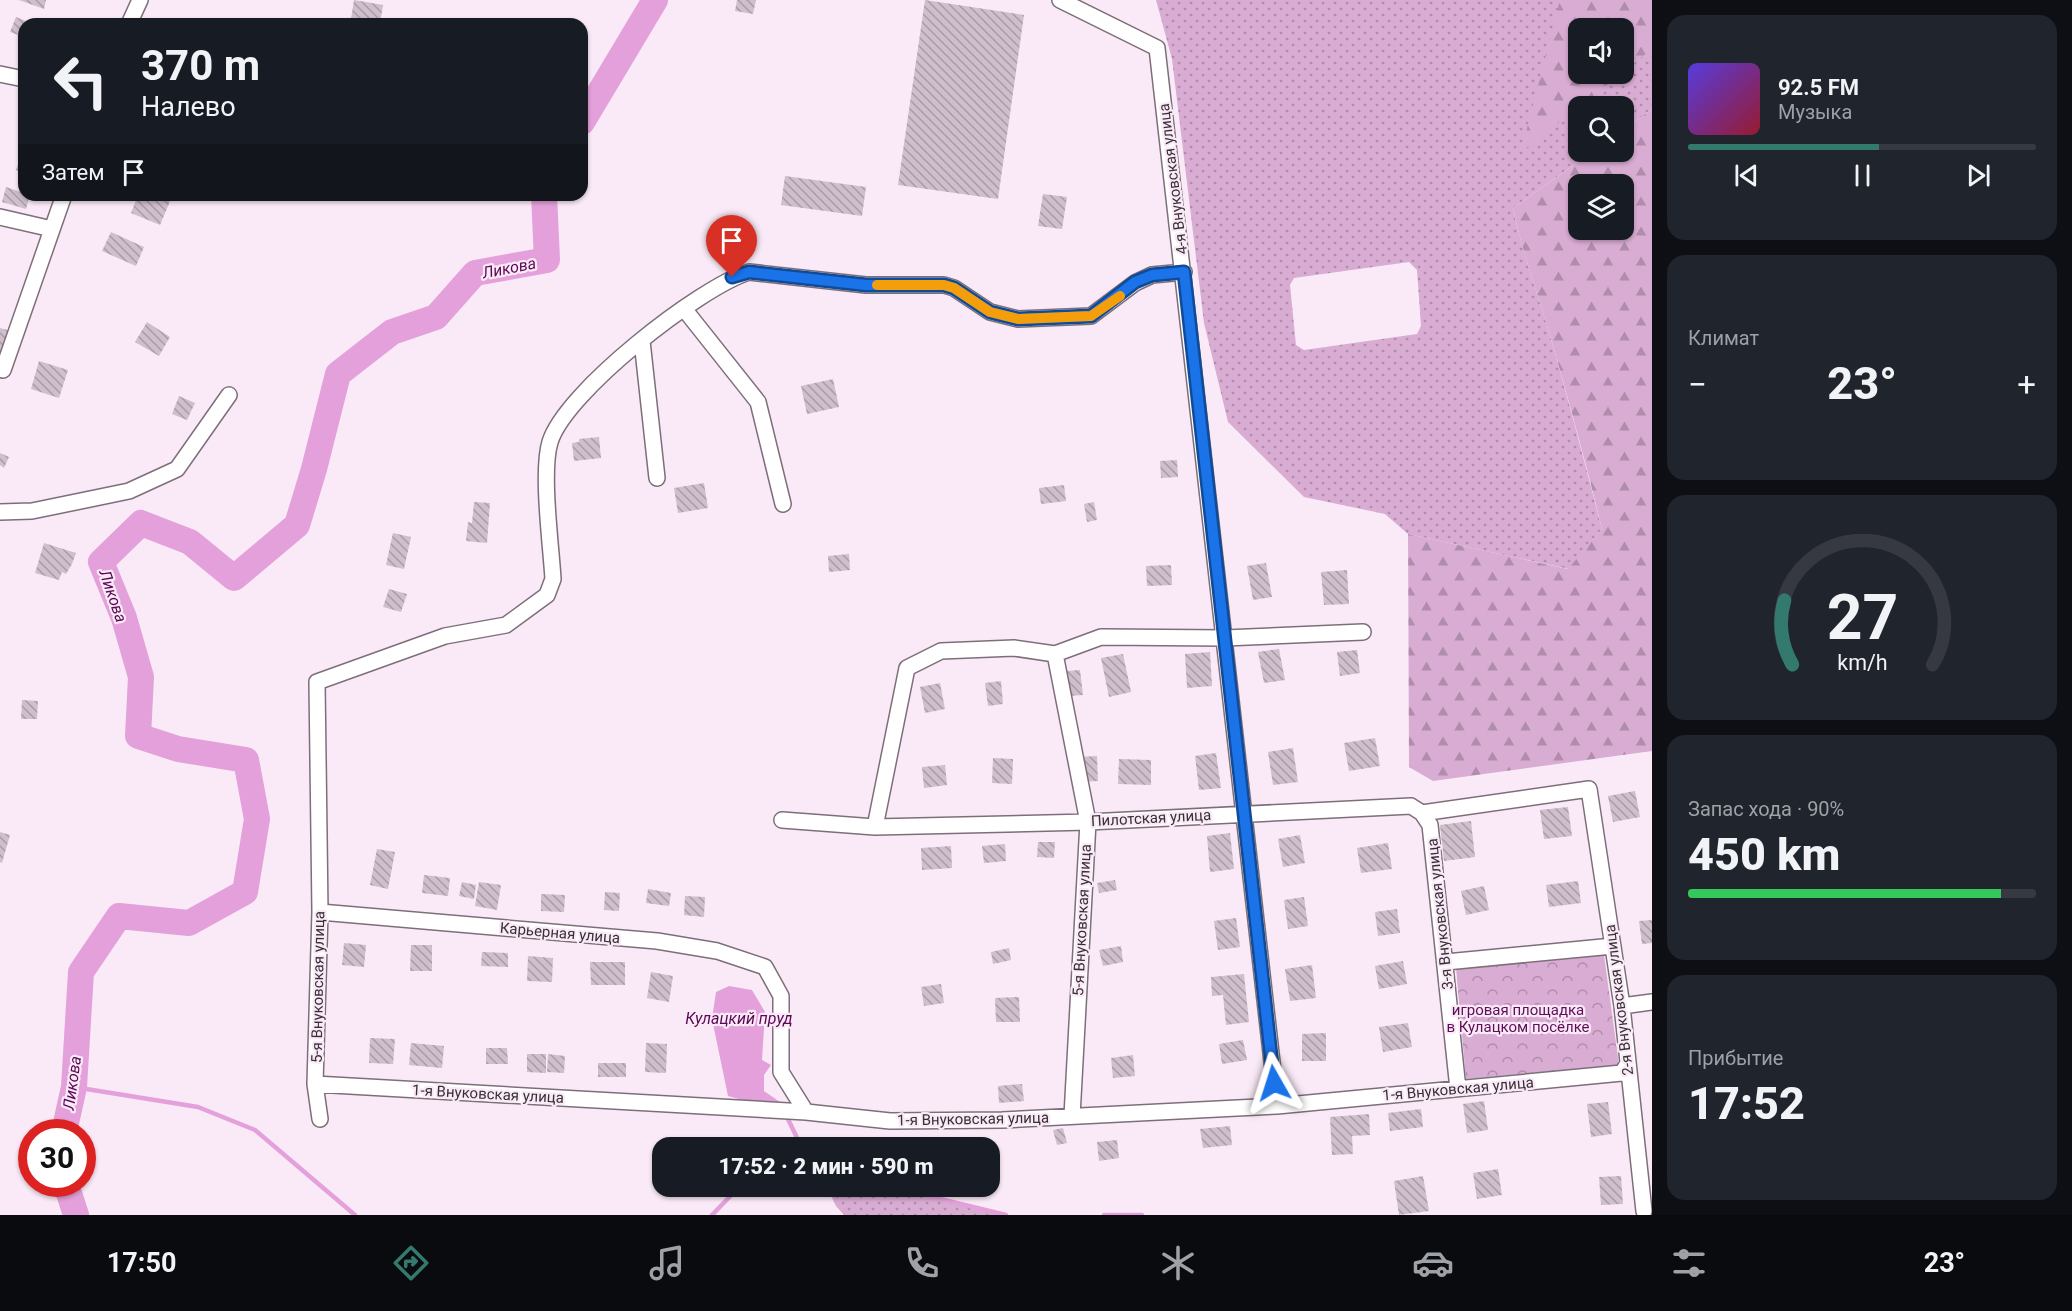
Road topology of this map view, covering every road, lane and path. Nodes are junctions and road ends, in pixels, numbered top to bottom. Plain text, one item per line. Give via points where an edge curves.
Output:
1 (140, 0) edge
2 (1060, 0) edge
3 (132, 18) edge
4 (0, 74) edge
5 (18, 78) edge
6 (62, 201) edge
7 (0, 218) edge
8 (52, 230) junction
9 (1184, 272) junction
10 (685, 310) junction
11 (642, 341) junction
12 (1, 372) edge
13 (229, 395) dead end
14 (657, 478) dead end
15 (783, 504) dead end
16 (0, 512) edge
17 (1363, 632) dead end
18 (1225, 638) junction
19 (1055, 654) junction
20 (1589, 789) joint
21 (1244, 813) junction
22 (1422, 813) junction
23 (782, 820) dead end
24 (1088, 822) junction
25 (875, 827) junction
26 (320, 912) junction
27 (1613, 946) junction
28 (1446, 962) junction
29 (1652, 1002) edge
30 (1622, 1006) junction
31 (1627, 1065) junction
32 (315, 1084) junction
33 (1458, 1089) junction
34 (1276, 1106) junction
35 (806, 1112) junction
36 (1072, 1116) junction
37 (320, 1119) dead end
38 (1644, 1211) dead end

1 - 3 street
2 - 9 street, 4-я Внуковская улица via 1157,48
4 - 5 street
6 - 8 street
7 - 8 street
8 - 12 street
9 - 10 street via 1152,275 1135,282 1091,316 1018,319 990,312 944,285 866,285 749,272 732,277
9 - 18 street, 4-я Внуковская улица
10 - 11 street
10 - 15 street via 758,402
11 - 14 street
11 - 26 street, 5-я Внуковская улица via 587,388 561,419 550,442 547,468 553,579 547,595 506,625 445,636 316,682
13 - 16 street via 177,469 129,490 33,511
17 - 18 street
18 - 19 street via 1101,637
18 - 21 street, 4-я Внуковская улица
19 - 24 street, 5-я Внуковская улица
19 - 25 street via 1014,648 941,651 907,668
20 - 22 street, Пилотская улица
20 - 27 street, 2-я Внуковская улица
21 - 22 street, Пилотская улица via 1411,807
21 - 24 street, Пилотская улица
21 - 34 street, 4-я Внуковская улица
22 - 28 street, 3-я Внуковская улица via 1430,825
23 - 25 street, Пилотская улица
24 - 25 street, Пилотская улица
24 - 36 street, 5-я Внуковская улица
26 - 32 street, 5-я Внуковская улица
26 - 35 street, Карьерная улица via 657,941 717,951 765,966 781,996 781,1072
27 - 28 street
27 - 30 street, 2-я Внуковская улица
28 - 33 street, 3-я Внуковская улица
29 - 30 street
30 - 31 street, 2-я Внуковская улица
31 - 33 street, 1-я Внуковская улица via 1622,1073
31 - 38 street, 2-я Внуковская улица
32 - 35 street, 1-я Внуковская улица
32 - 37 street, 5-я Внуковская улица
33 - 34 street, 1-я Внуковская улица
34 - 36 street, 1-я Внуковская улица
35 - 36 street, 1-я Внуковская улица via 890,1121

